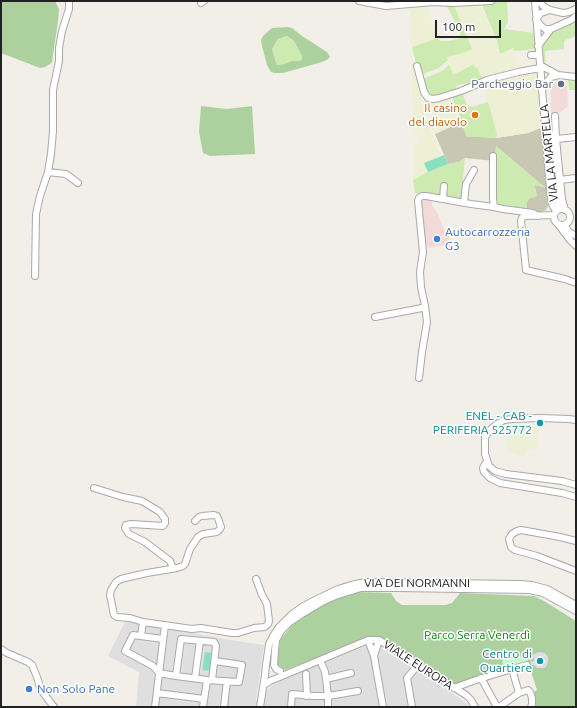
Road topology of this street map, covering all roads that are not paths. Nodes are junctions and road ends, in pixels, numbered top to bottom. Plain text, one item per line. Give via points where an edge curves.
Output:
1 (69, 1) edge
2 (359, 1) edge
3 (491, 1) edge
4 (535, 1) edge
5 (539, 1) edge
6 (477, 3) edge
7 (394, 6) junction
8 (576, 8) edge
9 (550, 10) junction
10 (392, 12) dead end
11 (576, 16) edge
12 (536, 19) junction
13 (551, 29) junction
14 (532, 43) dead end
15 (538, 43) junction
16 (531, 55) dead end
17 (539, 55) junction
18 (417, 66) dead end
19 (540, 67) junction
20 (558, 75) junction
21 (576, 77) edge
22 (542, 87) junction
23 (554, 116) dead end
24 (576, 138) edge
25 (556, 140) junction
26 (493, 156) dead end
27 (474, 170) dead end
28 (48, 172) junction
29 (576, 178) edge
30 (560, 180) junction
31 (78, 183) dead end
32 (444, 186) dead end
33 (443, 199) junction
34 (464, 203) junction
35 (494, 207) junction
36 (559, 211) junction
37 (538, 216) junction
38 (570, 217) junction
39 (576, 225) edge
40 (562, 226) junction
41 (576, 236) edge
42 (570, 240) junction
43 (576, 246) edge
44 (32, 273) dead end
45 (576, 282) edge
46 (425, 306) junction
47 (375, 317) dead end
48 (419, 378) dead end
49 (576, 420) edge
50 (487, 461) junction
51 (576, 484) edge
52 (94, 488) dead end
53 (576, 497) edge
54 (195, 521) dead end
55 (576, 541) edge
56 (172, 569) junction
57 (576, 571) edge
58 (256, 579) dead end
59 (576, 605) edge
60 (576, 612) edge
61 (143, 622) junction
62 (165, 625) junction
63 (141, 636) junction
64 (163, 639) junction
65 (368, 640) junction
66 (379, 640) junction
67 (200, 641) junction
68 (1, 648) edge
69 (374, 656) junction
70 (320, 660) junction
71 (215, 661) junction
72 (418, 664) junction
73 (527, 665) dead end
74 (512, 669) junction
75 (280, 671) junction
76 (159, 673) junction
77 (289, 673) junction
78 (351, 673) dead end
79 (306, 674) dead end
80 (265, 675) junction
81 (176, 676) junction
82 (196, 678) junction
83 (481, 678) junction
84 (326, 679) junction
85 (209, 680) junction
86 (227, 681) junction
87 (264, 685) junction
88 (454, 688) junction
89 (358, 691) dead end
90 (157, 693) junction
91 (519, 693) junction
92 (307, 696) junction
93 (328, 696) junction
94 (204, 700) junction
95 (54, 707) edge
96 (155, 707) edge
97 (203, 707) edge
98 (224, 707) edge
99 (260, 707) edge
100 (291, 707) edge
101 (328, 707) edge
102 (383, 707) edge
103 (412, 707) edge
104 (475, 707) edge
105 (498, 707) edge
106 (531, 707) edge

1 - 28 street via 53,90 54,138
2 - 7 street via 382,7
3 - 6 street
4 - 12 street, VIA LA MARTELLA
5 - 9 street
6 - 7 street
7 - 10 street
8 - 9 street via 563,13
9 - 12 street
11 - 13 street
12 - 13 street via 544,29
12 - 15 street, VIA LA MARTELLA
13 - 15 street
14 - 15 street
15 - 17 street, VIA LA MARTELLA
16 - 17 street
17 - 19 street, VIA LA MARTELLA
18 - 19 street via 424,92 432,99 487,80
19 - 20 street
19 - 22 street, VIA LA MARTELLA
20 - 21 street
20 - 22 street
22 - 36 street, VIA LA MARTELLA via 552,204
23 - 25 street
24 - 25 street
25 - 30 street
26 - 35 street
27 - 34 street via 466,184
28 - 31 street via 66,174
28 - 44 street via 36,214
29 - 30 street
30 - 36 street via 562,199
32 - 33 street
33 - 34 street
33 - 46 street via 422,196 419,198 418,223 423,252 420,272
34 - 35 street
35 - 37 street via 526,210
36 - 37 street
36 - 38 street via 569,212
36 - 40 street via 554,219
37 - 45 street via 524,216 521,221 526,270
38 - 39 street
38 - 40 street via 569,222
40 - 41 street
40 - 42 street
41 - 42 street
42 - 43 street
46 - 47 street
46 - 48 street via 427,322
49 - 50 street via 504,420 485,437
50 - 51 street via 495,471 506,474
50 - 53 street via 483,468 484,472 500,483
52 - 56 street via 142,501 160,512 165,519 163,526 132,524 126,525 125,528 129,534 145,542 170,561
54 - 56 street via 202,516 214,515 217,516 221,527 217,532 200,535 190,548 185,564
55 - 57 street via 521,530 512,534 509,540 515,550
56 - 61 street via 125,578 116,582 111,590 112,612 115,616
58 - 62 street via 267,604 267,626 232,633
59 - 80 street, VIA DEI NORMANNI via 546,589 532,585 365,582 351,585 308,603 279,627 269,644
60 - 75 street, VIA DEI NORMANNI via 543,594 530,590 361,588 324,601 290,622 281,631 276,640 274,657 274,665
61 - 62 street
61 - 63 street
62 - 64 street
63 - 64 street
63 - 76 street via 133,635 125,651 153,666
64 - 76 street
65 - 66 street, VIALE EUROPA
65 - 69 street
65 - 70 street, VIALE EUROPA
66 - 69 street
66 - 72 street, VIALE EUROPA
67 - 71 street via 214,642
67 - 81 street via 181,639
67 - 82 street
68 - 95 street via 32,666 41,690
69 - 102 street
70 - 77 street, VIALE EUROPA
70 - 84 street
71 - 85 street
71 - 86 street via 242,665 239,682
72 - 88 street, VIALE EUROPA
72 - 103 street via 407,678
73 - 74 street
74 - 83 street
74 - 91 street
75 - 77 street
75 - 80 street
76 - 81 street
76 - 90 street
77 - 87 street, VIALE EUROPA
78 - 84 street
79 - 92 street
80 - 87 street, VIA DEI NORMANNI
81 - 82 street
82 - 85 street
83 - 88 street
83 - 105 street
84 - 93 street
85 - 86 street
85 - 94 street
86 - 98 street
87 - 99 street
88 - 104 street, VIALE EUROPA via 466,695
89 - 93 street
90 - 94 street
90 - 96 street
91 - 105 street
91 - 106 street via 528,690 530,692
92 - 93 street
92 - 100 street via 292,694
93 - 101 street
94 - 97 street

